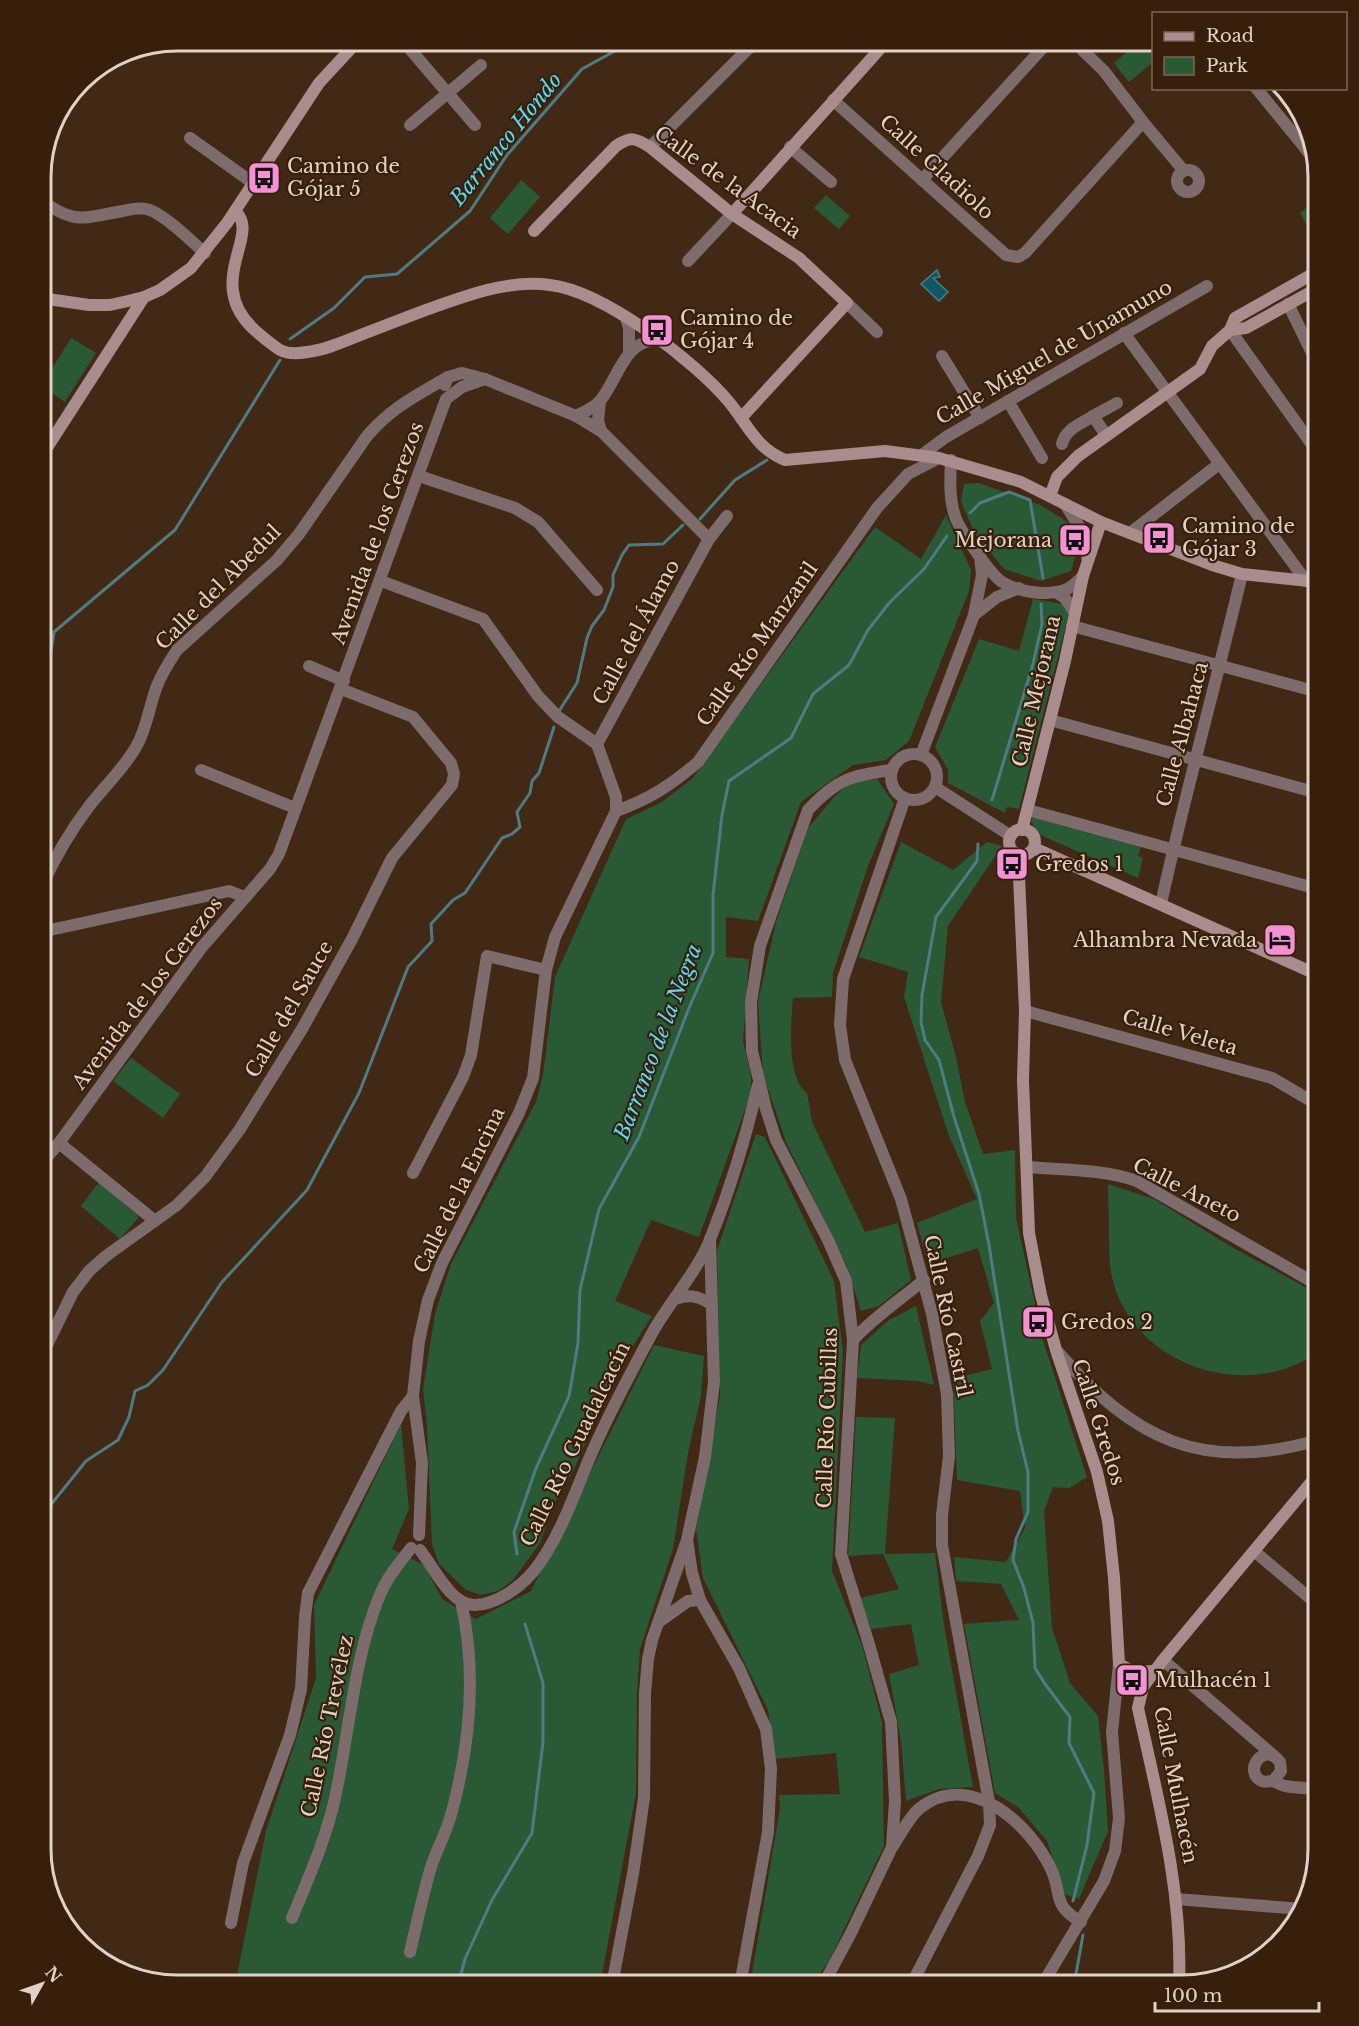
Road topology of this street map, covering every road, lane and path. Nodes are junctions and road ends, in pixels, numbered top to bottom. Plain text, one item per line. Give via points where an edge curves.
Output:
1 (348, 51) edge
2 (412, 51) edge
3 (746, 51) edge
4 (878, 51) edge
5 (1040, 51) edge
6 (1083, 51) edge
7 (481, 65) dead end
8 (1258, 90) edge
9 (448, 93) junction
10 (833, 100) junction
11 (1143, 122) junction
12 (410, 125) dead end
13 (475, 125) dead end
14 (190, 138) dead end
15 (650, 147) junction
16 (790, 147) junction
17 (1305, 148) edge
18 (1184, 171) dead end
19 (922, 180) junction
20 (831, 182) dead end
21 (253, 183) junction
22 (51, 208) edge
23 (235, 210) junction
24 (732, 214) junction
25 (534, 231) dead end
26 (204, 253) junction
27 (688, 261) dead end
28 (1308, 279) edge
29 (1207, 286) dead end
30 (1308, 291) edge
31 (144, 297) junction
32 (1285, 298) junction
33 (51, 299) edge
34 (847, 303) junction
35 (626, 318) junction
36 (1230, 330) junction
37 (877, 332) dead end
38 (1124, 333) junction
39 (660, 340) junction
40 (1308, 345) edge
41 (629, 352) junction
42 (942, 356) dead end
43 (448, 377) junction
44 (485, 379) junction
45 (1168, 392) junction
46 (446, 399) junction
47 (600, 401) junction
48 (1008, 401) junction
49 (1117, 403) dead end
50 (576, 416) junction
51 (1093, 416) junction
52 (741, 418) junction
53 (980, 418) junction
54 (601, 431) junction
55 (1106, 435) junction
56 (1308, 439) edge
57 (51, 441) edge
58 (1062, 444) dead end
59 (907, 453) junction
60 (923, 454) junction
61 (1042, 458) dead end
62 (945, 459) junction
63 (1220, 464) junction
64 (908, 474) junction
65 (419, 476) junction
66 (1050, 496) junction
67 (1065, 504) junction
68 (727, 516) dead end
69 (1101, 522) junction
70 (1130, 533) junction
71 (709, 539) junction
72 (980, 555) junction
73 (1088, 562) junction
74 (1242, 574) junction
75 (1083, 576) junction
76 (1308, 577) edge
77 (381, 581) junction
78 (1308, 582) edge
79 (1019, 588) junction
80 (597, 590) dead end
81 (1056, 592) junction
82 (974, 615) junction
83 (1074, 619) junction
84 (309, 666) dead end
85 (1220, 667) junction
86 (342, 685) junction
87 (1308, 689) edge
88 (1050, 720) junction
89 (597, 744) junction
90 (921, 755) junction
91 (1195, 759) junction
92 (201, 770) dead end
93 (892, 770) junction
94 (935, 787) junction
95 (1308, 790) edge
96 (906, 798) junction
97 (296, 808) junction
98 (1028, 810) junction
99 (616, 811) junction
100 (1017, 833) junction
101 (1034, 848) junction
102 (1173, 849) junction
103 (1018, 854) junction
104 (51, 865) edge
105 (1308, 886) edge
106 (244, 897) junction
107 (1161, 904) junction
108 (51, 930) edge
109 (546, 970) junction
110 (1308, 970) edge
111 (1025, 1011) junction
112 (759, 1081) junction
113 (1308, 1099) edge
114 (59, 1143) junction
115 (51, 1152) edge
116 (1027, 1167) junction
117 (413, 1173) dead end
118 (155, 1221) junction
119 (710, 1239) junction
120 (1308, 1279) edge
121 (924, 1280) junction
122 (675, 1299) junction
123 (899, 1301) junction
124 (711, 1304) junction
125 (930, 1305) junction
126 (850, 1313) junction
127 (871, 1320) junction
128 (51, 1337) edge
129 (853, 1340) junction
130 (1056, 1350) junction
131 (413, 1396) junction
132 (1308, 1442) edge
133 (1308, 1486) edge
134 (419, 1535) joint
135 (687, 1540) junction
136 (415, 1549) junction
137 (1254, 1551) junction
138 (1308, 1597) edge
139 (699, 1600) junction
140 (461, 1601) junction
141 (474, 1606) junction
142 (660, 1621) junction
143 (466, 1624) junction
144 (1163, 1660) junction
145 (1119, 1664) junction
146 (1154, 1671) junction
147 (1274, 1756) junction
148 (1273, 1781) junction
149 (1308, 1788) edge
150 (895, 1801) junction
151 (989, 1802) junction
152 (916, 1812) junction
153 (892, 1847) junction
154 (1176, 1899) junction
155 (1293, 1908) edge
156 (292, 1918) dead end
157 (1080, 1922) junction
158 (231, 1923) dead end
159 (410, 1952) dead end
160 (614, 1975) edge
161 (742, 1975) edge
162 (828, 1975) edge
163 (916, 1975) edge
164 (1048, 1975) edge
165 (1179, 1975) edge

1 - 21 street via 319,83
2 - 9 street
3 - 15 street
4 - 10 street
5 - 19 street
6 - 11 street
7 - 9 street
8 - 17 street
9 - 12 street
9 - 13 street
10 - 16 street
10 - 19 street, Calle Gladiolo
11 - 18 street
11 - 19 street, Calle Gladiolo via 1018,258 1006,255
14 - 21 street
15 - 24 street, Calle de la Acacia
15 - 25 street, Calle de la Acacia via 637,139 626,139 616,146
16 - 20 street
16 - 24 street
21 - 23 street
22 - 26 street via 71,218 138,208 149,210
23 - 26 street
23 - 35 street via 242,216 244,227 234,265 234,300 251,327 272,345 291,353 322,349 481,292 521,284 579,291
24 - 27 street
24 - 34 street, Calle de la Acacia via 798,258
26 - 31 street via 177,279
28 - 32 street
29 - 38 street, Calle Miguel de Unamuno
30 - 32 street
31 - 33 street via 89,305
31 - 57 street
32 - 36 street via 1235,318
32 - 40 street
34 - 37 street, Calle de la Acacia
34 - 52 street
35 - 39 street
35 - 41 street
36 - 45 street via 1212,346 1200,369
36 - 56 street
38 - 45 street
38 - 48 street, Calle Miguel de Unamuno
39 - 41 street
39 - 52 street via 688,362
41 - 47 street
42 - 53 street
43 - 44 street via 462,373
43 - 46 street, Avenida de los Cerezos
43 - 104 street, Calle del Abedul via 398,406 379,422 277,560 177,650 157,686 132,754 90,805
44 - 46 street via 462,387
44 - 50 street
45 - 55 street
45 - 63 street
46 - 65 street, Avenida de los Cerezos
47 - 50 street
47 - 54 street
48 - 53 street, Calle Miguel de Unamuno
48 - 61 street
49 - 51 street
50 - 54 street
51 - 55 street
51 - 58 street via 1067,432
52 - 59 street via 756,440 785,460 876,451
53 - 60 street, Calle Miguel de Unamuno
54 - 71 street
55 - 66 street via 1057,477
59 - 60 street
59 - 64 street
60 - 62 street
62 - 64 street, Calle Río Manzanil
62 - 66 street via 1021,482
62 - 72 street via 955,518
63 - 70 street
63 - 76 street
64 - 99 street, Calle Río Manzanil via 877,508 698,762 672,784
65 - 77 street, Avenida de los Cerezos
65 - 80 street via 515,508 538,522
66 - 67 street
67 - 69 street
67 - 73 street, Calle Mejorana via 1087,539
68 - 71 street, Calle del Álamo
69 - 70 street
69 - 73 street, Calle Mejorana
70 - 74 street
71 - 89 street, Calle del Álamo
72 - 79 street via 1001,582
72 - 82 street
73 - 75 street, Calle Mejorana
74 - 78 street
74 - 85 street, Calle Albahaca
75 - 81 street
75 - 83 street, Calle Mejorana
77 - 86 street, Avenida de los Cerezos
77 - 89 street via 483,619 538,696 558,717
79 - 81 street
79 - 82 street via 997,597
81 - 83 street via 1065,598
82 - 90 street
83 - 85 street
83 - 88 street, Calle Mejorana
84 - 86 street
85 - 87 street
85 - 91 street, Calle Albahaca
86 - 97 street, Avenida de los Cerezos
86 - 118 street, Calle del Sauce via 413,717 451,763 452,785 392,858 302,1029 240,1129 205,1177
88 - 91 street
88 - 98 street, Calle Mejorana
89 - 99 street via 616,797
90 - 93 street via 907,755
90 - 94 street via 933,765
91 - 95 street
91 - 102 street, Calle Albahaca
92 - 97 street
93 - 96 street via 895,790
93 - 112 street, Calle Río Cubillas via 852,777 837,784 808,810 760,946 752,1002 752,1051
94 - 96 street via 926,797
94 - 100 street
96 - 121 street, Calle Río Castril via 843,980 840,1025 845,1060 902,1199
97 - 106 street, Avenida de los Cerezos via 279,854
98 - 100 street, Calle Mejorana
98 - 102 street
99 - 109 street, Calle de la Encina via 559,928
100 - 101 street via 1030,833
100 - 103 street via 1010,840 1011,849
101 - 103 street via 1028,854
101 - 107 street
102 - 105 street
102 - 107 street, Calle Albahaca
103 - 111 street, Calle Gredos
106 - 108 street, Avenida de los Cerezos via 229,891
106 - 114 street, Avenida de los Cerezos via 202,947
107 - 110 street
109 - 117 street via 487,956 471,1055
109 - 131 street, Calle de la Encina via 533,1078 431,1291 419,1341
111 - 113 street, Calle Veleta via 1272,1078
111 - 116 street, Calle Gredos
112 - 119 street, Calle Río Guadalcacín via 746,1137
112 - 126 street, Calle Río Cubillas via 776,1140 846,1281
114 - 115 street, Avenida de los Cerezos
114 - 118 street
116 - 120 street, Calle Aneto via 1098,1173 1137,1181
116 - 130 street, Calle Gredos via 1029,1233
118 - 128 street, Calle del Sauce via 89,1271 73,1292
119 - 122 street, Calle Río Guadalcacín
119 - 124 street
121 - 123 street
121 - 125 street, Calle Río Castril
122 - 124 street via 688,1295
122 - 141 street, Calle Río Guadalcacín via 651,1334 621,1393 552,1545 531,1574 505,1596
123 - 125 street via 914,1299
123 - 127 street
124 - 135 street via 714,1382 705,1457
125 - 151 street, Calle Río Castril via 947,1394 949,1456 942,1545
126 - 127 street via 859,1320
126 - 129 street, Calle Río Cubillas
127 - 129 street
129 - 150 street, Calle Río Cubillas via 840,1554 891,1722
130 - 132 street via 1108,1403 1159,1436 1213,1452 1244,1454
130 - 145 street, Calle Gredos via 1098,1472 1108,1521
131 - 134 street, Calle de la Encina via 422,1463
131 - 158 street via 401,1411 308,1593 301,1689 291,1735 243,1863
133 - 137 street, Calle Mulhacén
134 - 136 street, Calle Río Trevélez via 410,1539
135 - 139 street
135 - 142 street
136 - 140 street
136 - 156 street, Calle Río Trevélez via 397,1565 379,1595 366,1632 334,1800
137 - 138 street
137 - 144 street, Calle Mulhacén
139 - 142 street via 687,1601
139 - 161 street via 739,1668 766,1729 771,1769 768,1832
140 - 141 street
140 - 143 street
141 - 143 street
142 - 160 street via 652,1640 645,1693 644,1798
143 - 159 street via 471,1676 462,1771 450,1818 431,1867
144 - 146 street, Calle Mulhacén
144 - 147 street
145 - 146 street via 1134,1672
145 - 157 street, Calle Gredos via 1112,1732 1119,1818 1104,1881
146 - 154 street, Calle Mulhacén via 1143,1687 1138,1708
147 - 148 street via 1281,1767 1280,1775
147 - 148 street via 1260,1757 1254,1769 1260,1780
148 - 149 street
150 - 152 street via 905,1812
150 - 153 street, Calle Río Cubillas
151 - 152 street via 965,1795 940,1797
151 - 157 street via 1016,1820 1035,1843 1051,1870 1058,1899 1066,1913
151 - 163 street, Calle Río Castril via 990,1825 978,1856
152 - 153 street
153 - 162 street, Calle Río Cubillas
154 - 155 street
154 - 165 street, Calle Mulhacén
157 - 164 street, Calle Gredos

